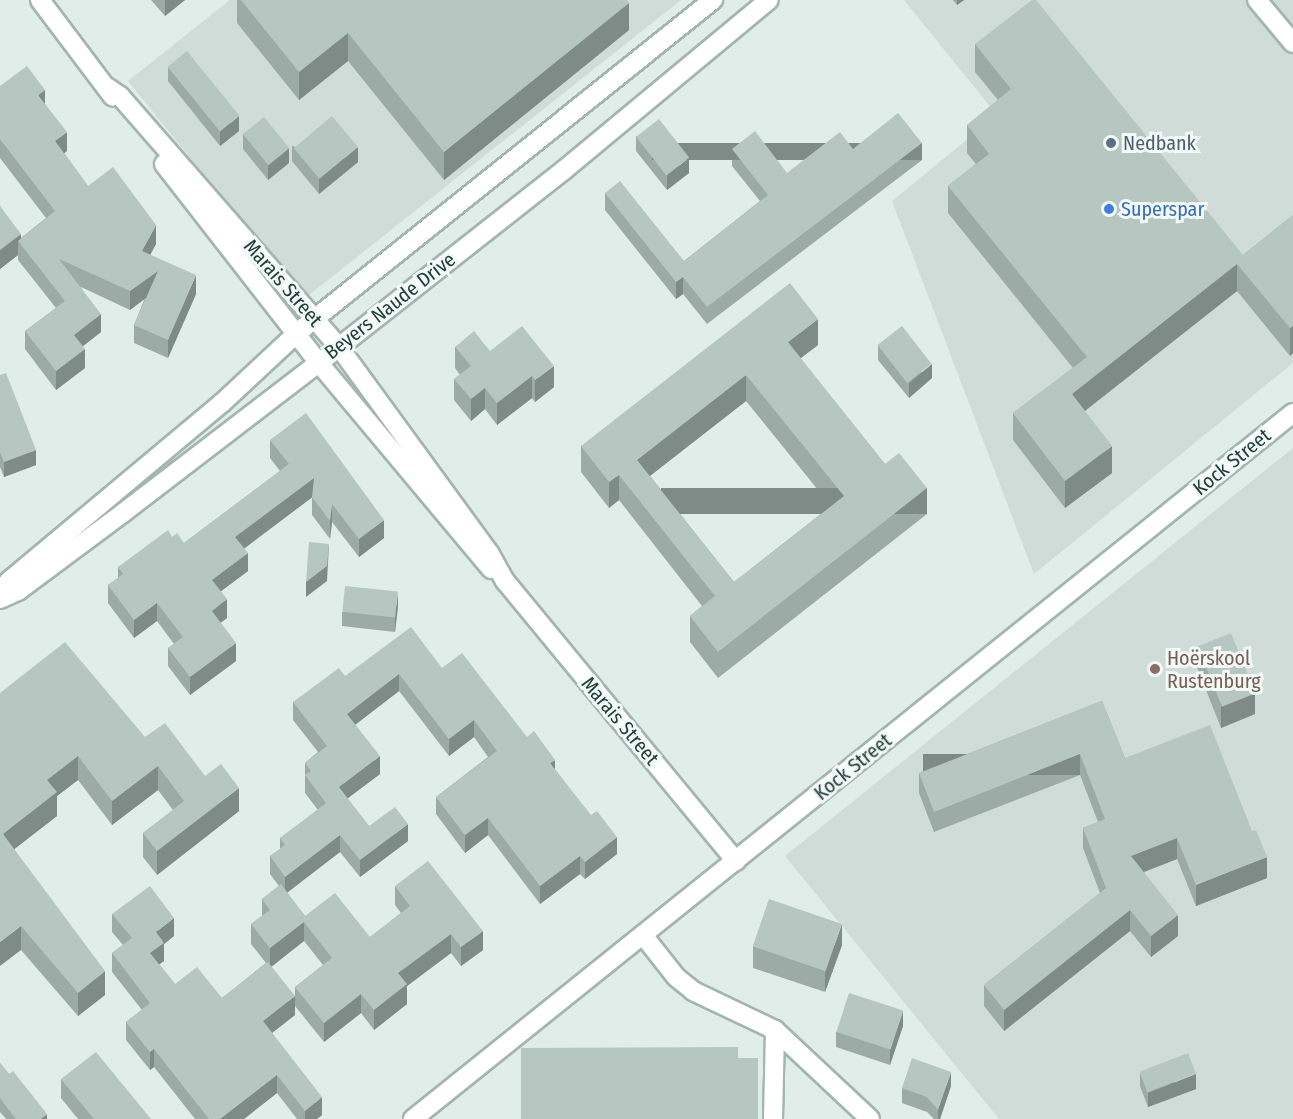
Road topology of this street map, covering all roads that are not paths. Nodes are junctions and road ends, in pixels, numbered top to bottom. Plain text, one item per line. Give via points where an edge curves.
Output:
1 (40, 0) edge
2 (713, 0) edge
3 (769, 0) edge
4 (1257, 0) edge
5 (1293, 43) edge
6 (107, 87) junction
7 (314, 320) junction
8 (297, 333) junction
9 (339, 347) junction
10 (318, 362) junction
11 (1293, 413) edge
12 (505, 581) junction
13 (0, 593) edge
14 (0, 599) edge
15 (736, 861) junction
16 (644, 935) junction
17 (775, 1030) junction
18 (413, 1119) edge
19 (773, 1119) edge
20 (870, 1119) edge

1 - 6 street, Marais Street
2 - 7 street, Beyers Naude Drive
3 - 9 street, Beyers Naude Drive via 564,170
4 - 5 street
6 - 7 street, Marais Street via 120,96
6 - 8 street, Marais Street
7 - 8 street, Beyers Naude Drive
7 - 9 street, Marais Street
8 - 10 street, Marais Street
8 - 13 street, Beyers Naude Drive via 222,403 9,581
9 - 10 street, Beyers Naude Drive
9 - 12 street, Marais Street via 490,554
10 - 12 street, Marais Street via 479,560
10 - 14 street, Beyers Naude Drive via 104,527 18,591
11 - 15 street, Kock Street
12 - 15 street, Marais Street
15 - 16 street, Kock Street
16 - 17 street via 676,977 693,991
16 - 18 street, Kock Street
17 - 19 street
17 - 20 street

